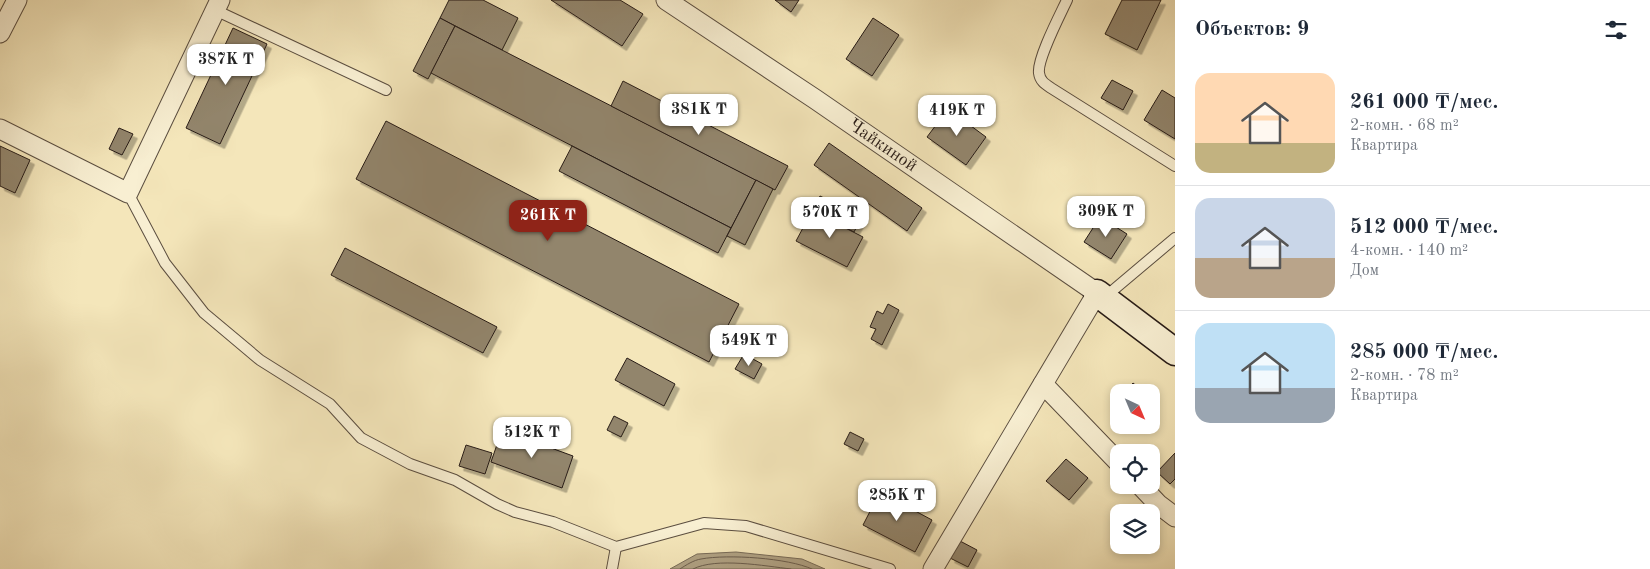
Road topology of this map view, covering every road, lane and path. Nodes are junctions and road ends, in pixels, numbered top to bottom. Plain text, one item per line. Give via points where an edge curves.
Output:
1 (17, 0) edge
2 (666, 0) edge
3 (1066, 0) edge
4 (218, 5) edge
5 (0, 33) edge
6 (386, 90) dead end
7 (0, 129) edge
8 (1175, 166) edge
9 (128, 193) junction
10 (1175, 238) edge
11 (1101, 295) junction
12 (1175, 352) edge
13 (1043, 384) junction
14 (1110, 454) edge
15 (1149, 494) edge
16 (1175, 517) edge
17 (616, 547) junction
18 (612, 569) edge
19 (890, 569) edge
20 (933, 569) edge

1 - 5 street
2 - 11 street, Чайкиной
3 - 8 lane via 1039,64 1040,78 1050,88
4 - 6 lane
4 - 9 street
7 - 9 street
9 - 17 lane via 165,263 204,312 260,360 330,404 361,438 410,464 455,480 515,512 553,522
10 - 11 lane
11 - 12 street
11 - 13 street
13 - 14 street
13 - 20 street
15 - 16 street
17 - 18 lane
17 - 19 lane via 704,523 746,526

